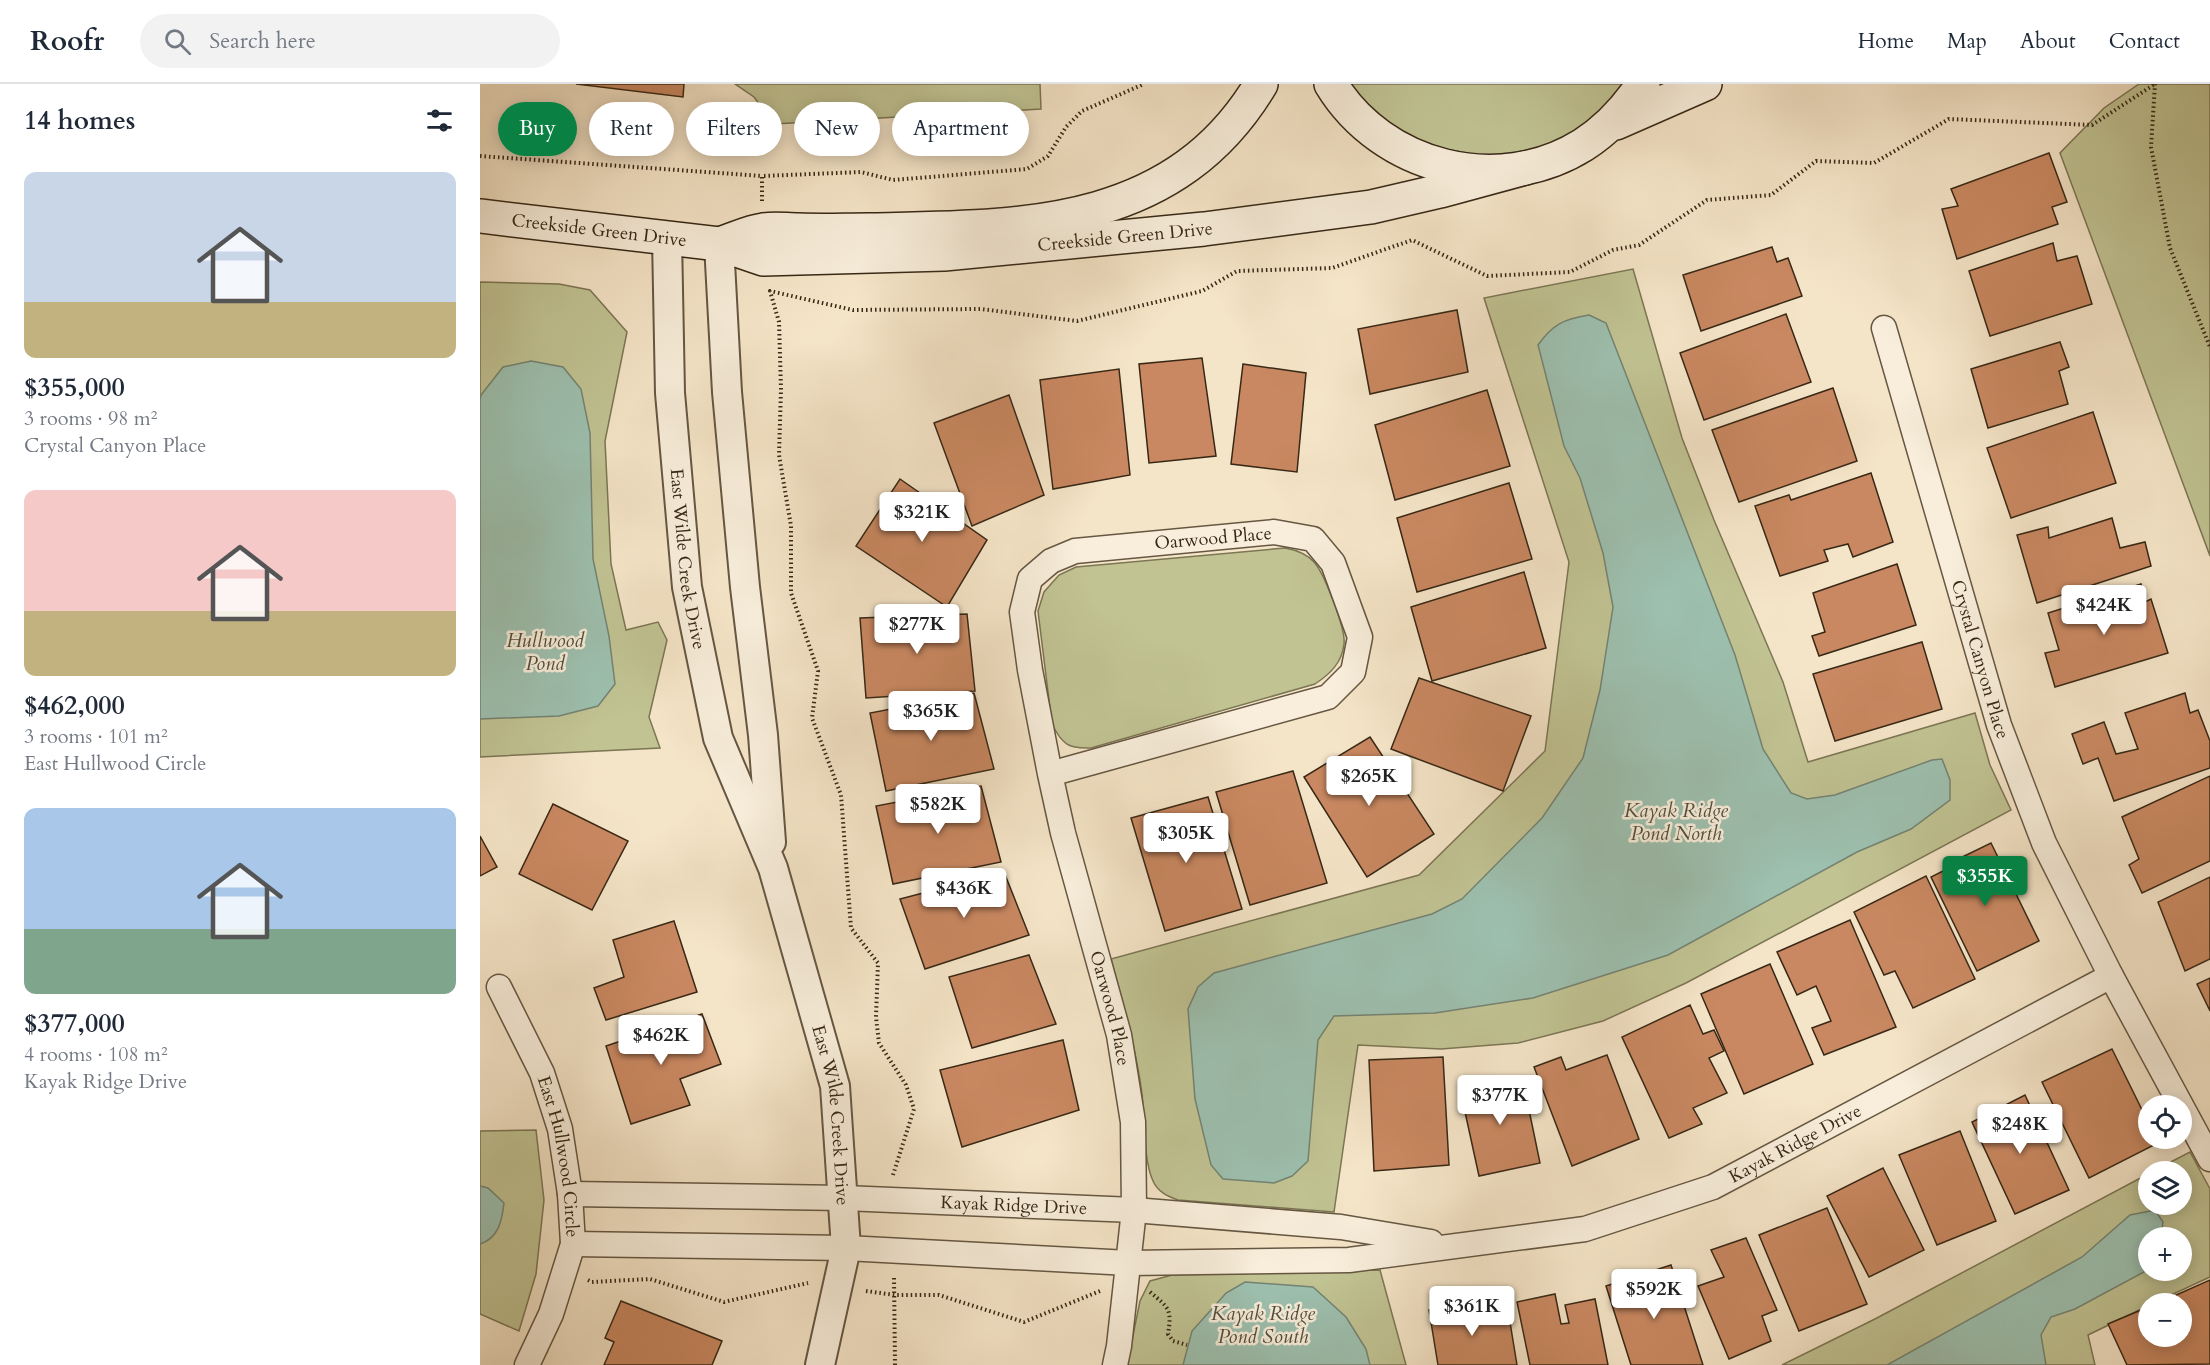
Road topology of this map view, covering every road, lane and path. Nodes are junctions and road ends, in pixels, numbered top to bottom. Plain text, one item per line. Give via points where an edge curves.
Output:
1 (1261, 84) edge
2 (1331, 84) edge
3 (1643, 84) edge
4 (1705, 84) edge
5 (2155, 84) edge
6 (1607, 128) junction
7 (480, 156) edge
8 (1525, 168) junction
9 (762, 176) dead end
10 (480, 216) edge
11 (667, 238) junction
12 (719, 244) junction
13 (1884, 328) dead end
14 (2210, 347) edge
15 (1050, 774) junction
16 (773, 868) junction
17 (2111, 976) junction
18 (499, 987) dead end
19 (2210, 1159) edge
20 (570, 1194) junction
21 (844, 1198) junction
22 (890, 1200) junction
23 (1134, 1210) junction
24 (573, 1244) junction
25 (1456, 1246) junction
26 (846, 1248) junction
27 (893, 1251) junction
28 (565, 1269) junction
29 (1128, 1274) junction
30 (838, 1286) junction
31 (894, 1295) junction
32 (1187, 1345) dead end
33 (527, 1365) edge
34 (819, 1365) edge
35 (895, 1365) edge
36 (1115, 1365) edge

1 - 12 main road, Creekside Green Drive via 1228,130 1190,165 1148,190 1106,207 1051,219 968,227 763,230
2 - 8 main road via 1373,133 1418,159 1469,171
3 - 6 main road
4 - 6 main road
5 - 14 path via 2151,147 2170,248
5 - 22 path via 2092,125 1949,118 1874,163 1816,161 1771,195 1707,200 1639,245 1613,250 1570,272 1487,276 1412,240 1332,268 1237,271 1203,291 1077,321 981,309 853,310 770,291 779,322 779,455 791,526 792,592 818,671 812,718 841,795 850,928 878,963 879,1043 906,1085 914,1109 894,1173
6 - 8 main road via 1582,146
7 - 9 path
8 - 12 main road, Creekside Green Drive via 1371,207 977,252 763,259
10 - 11 main road, Creekside Green Drive
11 - 12 main road, Creekside Green Drive
11 - 16 street, East Wilde Creek Drive via 670,393 687,586 718,738
12 - 16 street, East Wilde Creek Drive via 727,392
13 - 17 street, Crystal Canyon Place via 1999,725 2044,843
15 - 15 street, Oarwood Place via 1328,697 1353,672 1360,637 1333,563 1313,539 1274,532 1076,551 1051,561 1030,579 1022,612
15 - 23 street, Oarwood Place via 1119,1035 1133,1122
16 - 21 street, East Wilde Creek Drive via 835,1086
17 - 19 street, Crystal Canyon Place
17 - 25 street, Kayak Ridge Drive via 1713,1187 1585,1229
18 - 20 street, East Hullwood Circle via 542,1073 560,1129
20 - 21 street, Kayak Ridge Drive
20 - 24 street, East Hullwood Circle
21 - 22 street, Kayak Ridge Drive
21 - 26 street, East Wilde Creek Drive
22 - 23 street, Kayak Ridge Drive
23 - 25 street, Kayak Ridge Drive via 1341,1227
23 - 29 street, Oarwood Place
24 - 26 street, Kayak Ridge Drive
24 - 28 street, East Hullwood Circle
25 - 29 street, Kayak Ridge Drive via 1349,1260
26 - 27 street, Kayak Ridge Drive
26 - 30 street, East Wilde Creek Drive
27 - 29 street, Kayak Ridge Drive
27 - 31 path
28 - 30 path via 592,1282 650,1279 724,1302 810,1282
28 - 33 street, East Hullwood Circle via 551,1314
29 - 31 path via 1102,1290 1024,1322 939,1294
29 - 32 path via 1167,1306 1171,1315 1168,1334 1173,1341
29 - 36 street, Oarwood Place
30 - 31 path
30 - 34 street, East Wilde Creek Drive
31 - 35 path

